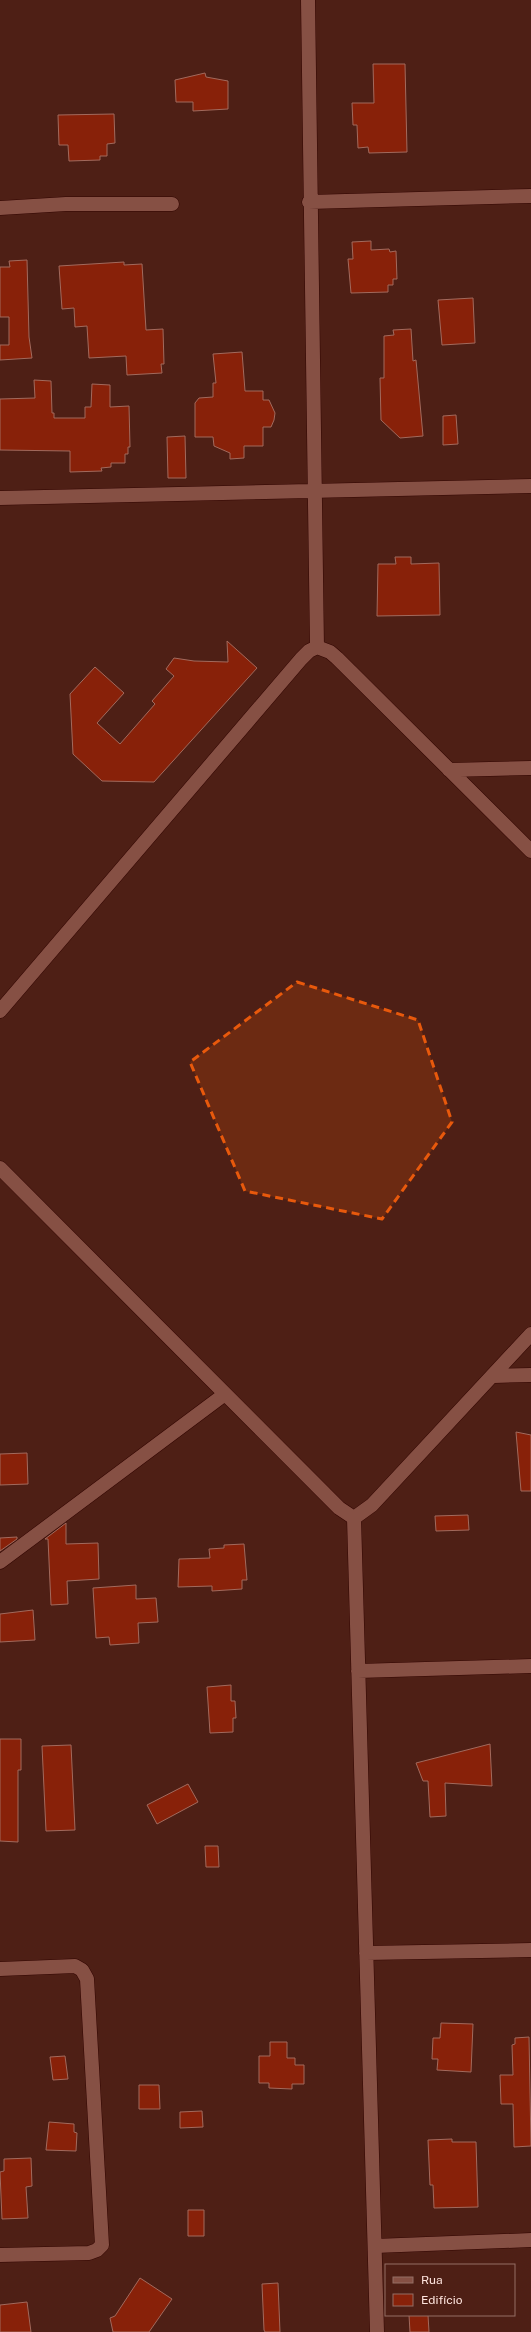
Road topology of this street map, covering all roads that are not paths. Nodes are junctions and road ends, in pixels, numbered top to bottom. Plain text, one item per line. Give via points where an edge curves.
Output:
1 (308, 0) edge
2 (531, 196) edge
3 (309, 202) junction
4 (172, 204) dead end
5 (0, 208) edge
6 (531, 486) edge
7 (317, 492) junction
8 (0, 498) edge
9 (317, 647) junction
10 (531, 768) edge
11 (449, 770) junction
12 (531, 851) edge
13 (0, 1011) edge
14 (0, 1168) edge
15 (531, 1334) edge
16 (531, 1375) edge
17 (494, 1376) junction
18 (225, 1394) junction
19 (354, 1518) junction
20 (0, 1562) edge
21 (531, 1666) edge
22 (358, 1671) junction
23 (531, 1950) edge
24 (366, 1953) junction
25 (0, 1969) edge
26 (531, 2240) edge
27 (375, 2246) junction
28 (0, 2255) edge
29 (378, 2332) edge

1 - 3 street
2 - 3 street
3 - 7 street
4 - 5 street via 66,204
6 - 7 street
7 - 8 street
7 - 9 street
9 - 11 street via 337,658
9 - 13 street via 302,659
10 - 11 street
11 - 12 street
14 - 18 street
15 - 17 street
16 - 17 street
17 - 19 street via 372,1505
18 - 19 street via 339,1508
18 - 20 street
19 - 22 street
21 - 22 street
22 - 24 street
23 - 24 street
24 - 27 street
25 - 28 street via 75,1966 82,1970 87,1978 102,2245 89,2253
26 - 27 street
27 - 29 street

